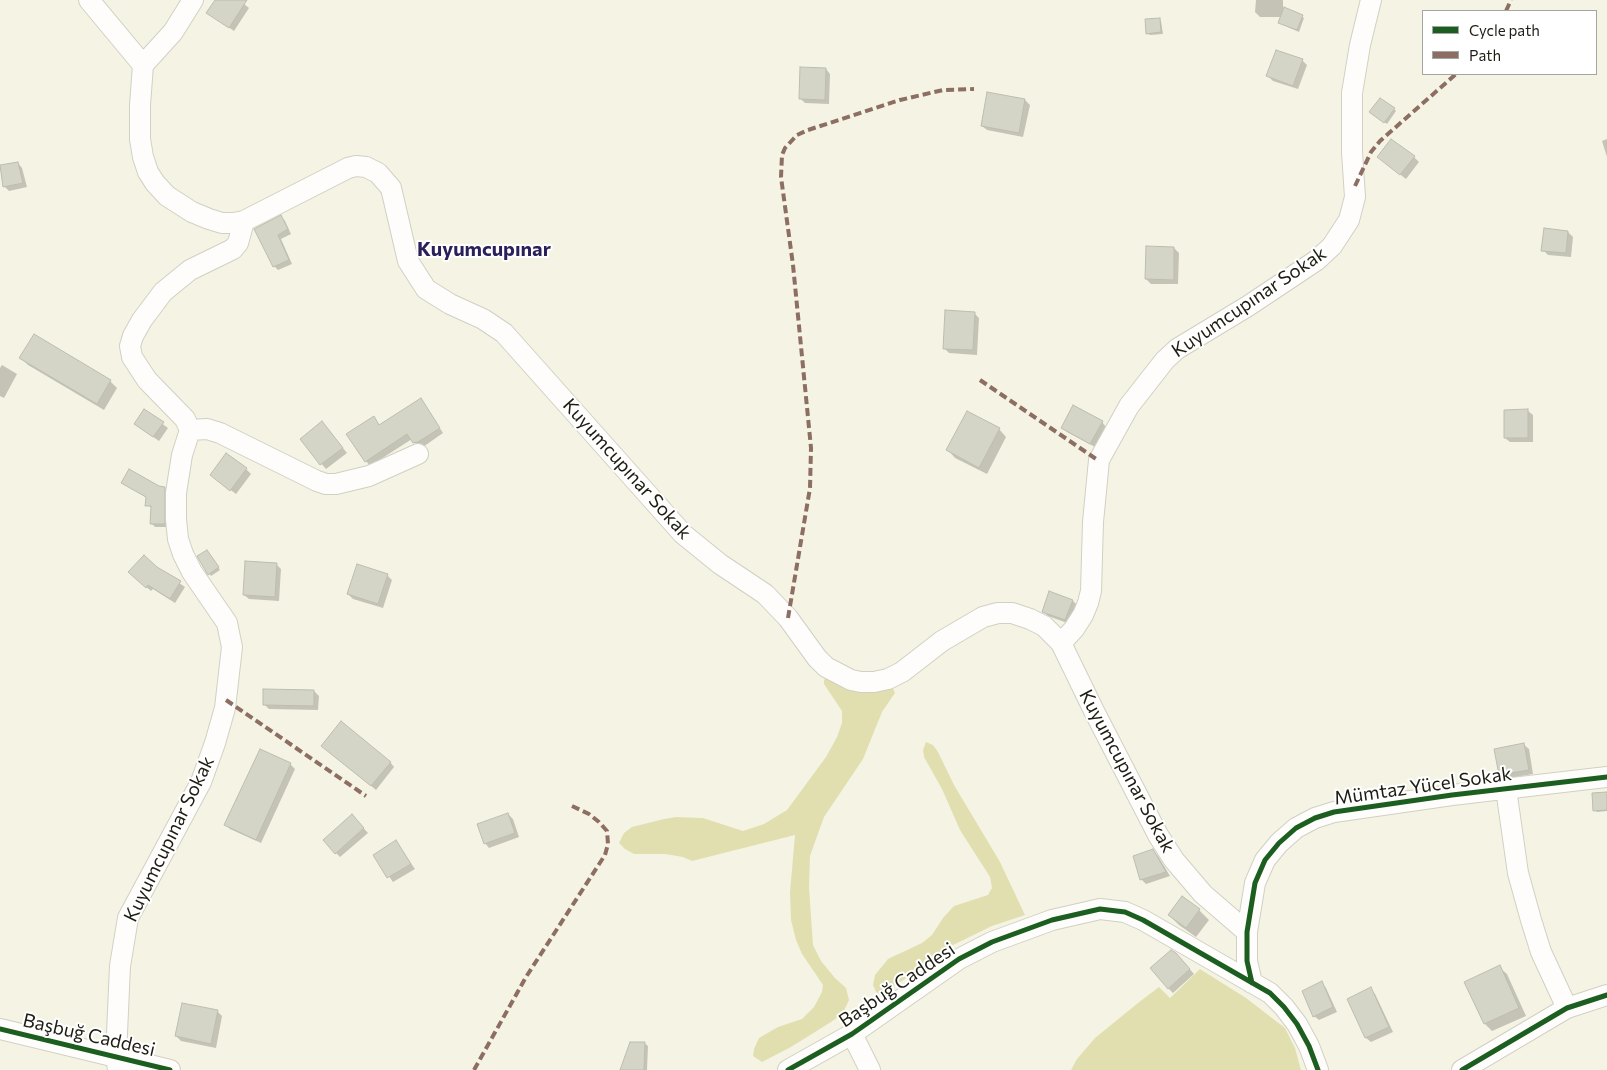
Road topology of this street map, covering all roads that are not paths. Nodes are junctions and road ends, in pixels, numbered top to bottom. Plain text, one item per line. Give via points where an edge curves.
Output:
1 (88, 0) edge
2 (193, 0) edge
3 (1371, 0) edge
4 (143, 65) junction
5 (244, 221) junction
6 (190, 430) junction
7 (418, 454) dead end
8 (1061, 643) junction
9 (1607, 776) edge
10 (1506, 789) junction
11 (1247, 932) junction
12 (1252, 983) junction
13 (1607, 995) edge
14 (1567, 1008) junction
15 (0, 1029) edge
16 (852, 1034) junction
17 (117, 1063) edge
18 (170, 1070) edge
19 (788, 1070) edge
20 (870, 1070) edge
21 (1318, 1070) edge
22 (1462, 1070) edge

1 - 4 street
2 - 4 street via 173,32
3 - 8 street, Kuyumcupınar Sokak via 1352,93 1355,197 1349,220 1332,246 1317,260 1177,349 1129,406 1099,460 1088,603 1079,622
4 - 5 street, Kuyumcupınar Sokak via 140,140 155,183 192,212 222,223
5 - 6 street via 234,249 190,270 164,292 142,320 130,346 142,374 185,419
5 - 8 street, Kuyumcupınar Sokak via 348,168 366,167 378,173 390,188 408,261 426,289 504,333 683,534 765,594 788,618 817,658 841,676 860,682 888,679 967,625 998,613 1012,613 1030,619 1044,626
6 - 7 street via 207,429 220,433 326,484 370,476
6 - 17 street, Kuyumcupınar Sokak via 176,494 178,539 192,572 227,623 232,647 231,665 225,708 201,782 128,918 120,966
8 - 11 street, Kuyumcupınar Sokak via 1158,835 1189,879
9 - 10 street, Mümtaz Yücel Sokak
10 - 11 street, Mümtaz Yücel Sokak via 1334,812 1296,828 1265,860 1254,883
10 - 14 street via 1518,873 1531,920 1541,952
11 - 12 street, Mümtaz Yücel Sokak via 1247,961
12 - 16 street, Başbuğ Caddesi via 1143,920 1125,912 1100,909 1052,920 992,942 960,959
12 - 21 street, Başbuğ Caddesi via 1270,993 1284,1007 1309,1046
13 - 14 street
14 - 22 street
15 - 17 street, Başbuğ Caddesi
16 - 19 street, Başbuğ Caddesi
16 - 20 street
17 - 18 street, Başbuğ Caddesi

